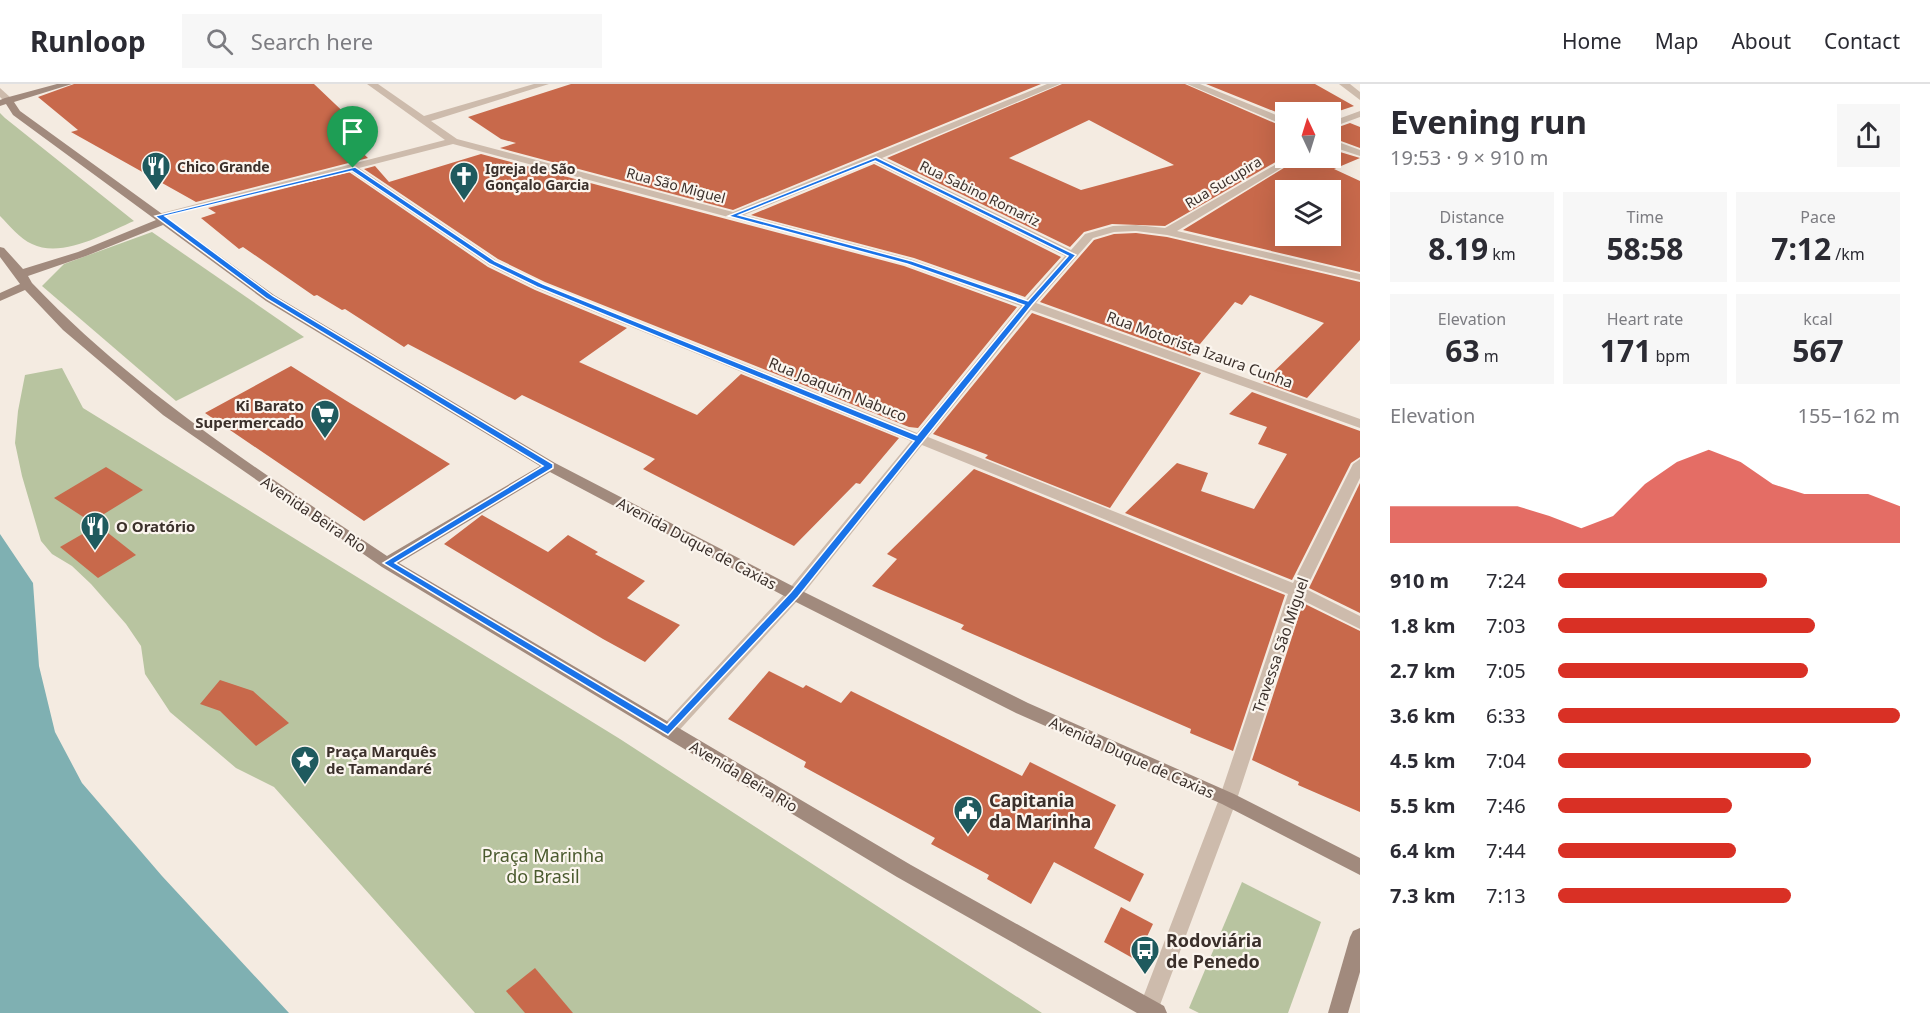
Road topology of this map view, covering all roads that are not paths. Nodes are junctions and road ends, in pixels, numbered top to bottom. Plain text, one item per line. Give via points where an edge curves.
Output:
1 (67, 84) edge
2 (372, 84) edge
3 (544, 84) edge
4 (1056, 84) edge
5 (1191, 84) edge
6 (1344, 84) edge
7 (0, 91) edge
8 (1360, 97) edge
9 (4, 101) edge
10 (1360, 114) edge
11 (1275, 118) edge
12 (423, 120) junction
13 (1341, 121) edge
14 (453, 141) junction
15 (1341, 146) edge
16 (1360, 153) edge
17 (876, 159) junction
18 (353, 168) junction
19 (1276, 168) edge
20 (732, 216) junction
21 (161, 218) junction
22 (1167, 232) junction
23 (0, 250) edge
24 (1072, 255) junction
25 (1360, 277) edge
26 (24, 280) junction
27 (0, 297) edge
28 (1029, 304) junction
29 (1360, 424) edge
30 (918, 439) junction
31 (1360, 464) edge
32 (550, 466) junction
33 (387, 563) junction
34 (1297, 591) junction
35 (794, 594) junction
36 (1360, 622) edge
37 (668, 731) junction
38 (1228, 799) junction
39 (1360, 867) edge
40 (1360, 937) edge
41 (1153, 1010) edge
42 (1338, 1013) edge

1 - 9 main road
2 - 12 street
3 - 12 street
4 - 17 street
5 - 11 street
6 - 8 street
7 - 9 street
9 - 21 main road, Avenida Duque de Caxias
10 - 13 street
12 - 14 street
14 - 18 street
14 - 20 street, Rua São Miguel
15 - 16 street
17 - 20 street
17 - 24 street, Rua Sabino Romariz
18 - 21 street
18 - 30 street, Rua Joaquim Nabuco via 465,245 530,281
19 - 22 street, Rua Sucupira
20 - 28 street, Rua São Miguel via 909,262
21 - 26 main road
21 - 32 main road, Avenida Duque de Caxias via 270,298
22 - 24 street via 1113,229 1089,236
22 - 25 street
23 - 26 main road, Avenida Beira Rio
24 - 28 street
26 - 27 main road
26 - 33 main road, Avenida Beira Rio via 67,327 168,412
28 - 29 street, Rua Motorista Izaura Cunha
28 - 30 street
30 - 34 street, Rua Joaquim Nabuco
30 - 35 street
31 - 34 street, Travessa São Miguel
32 - 33 main road
32 - 35 main road, Avenida Duque de Caxias
33 - 37 main road, Avenida Beira Rio
34 - 36 street, Rua Joaquim Nabuco
34 - 38 street, Travessa São Miguel
35 - 37 street
35 - 38 main road, Avenida Duque de Caxias via 1022,708
37 - 41 main road, Avenida Beira Rio via 904,871
38 - 39 main road, Avenida Duque de Caxias
38 - 41 street, Travessa São Miguel
40 - 42 main road

